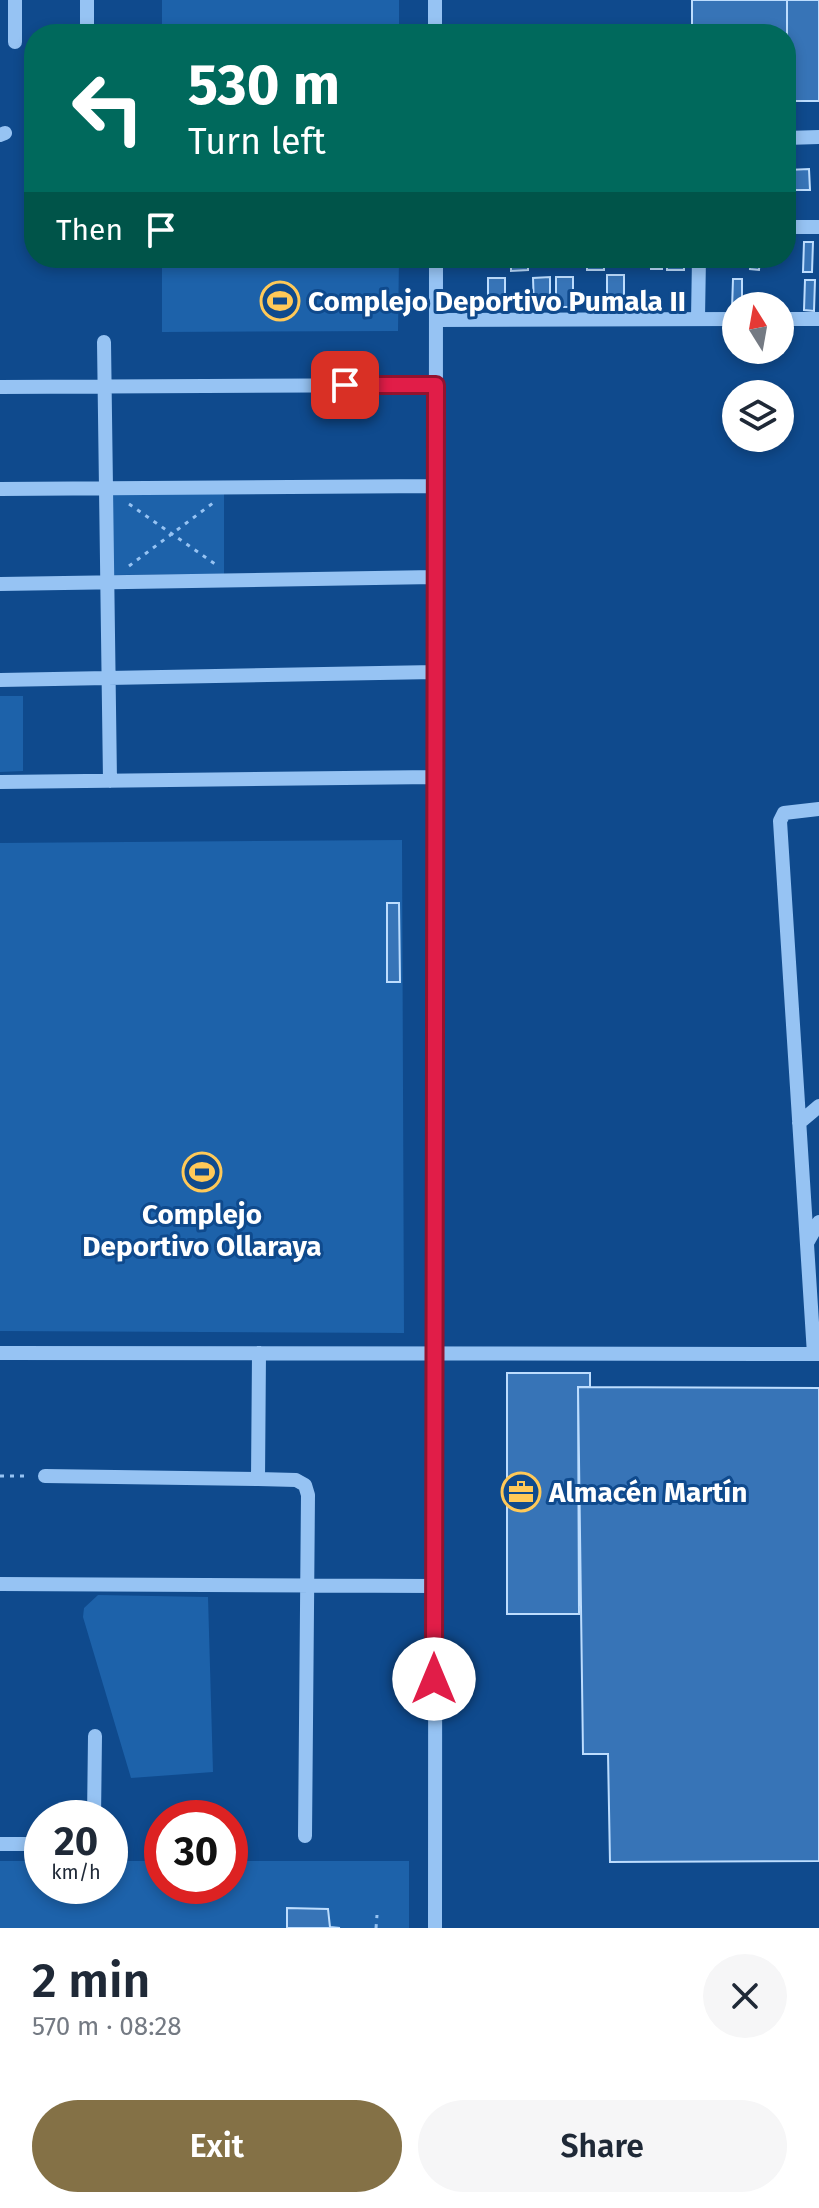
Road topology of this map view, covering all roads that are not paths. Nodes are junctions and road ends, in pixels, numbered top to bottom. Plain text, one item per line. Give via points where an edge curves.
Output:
1 (15, 0) edge
2 (87, 0) edge
3 (435, 0) edge
4 (87, 24) edge
5 (435, 24) edge
6 (15, 42) dead end
7 (819, 137) edge
8 (796, 138) edge
9 (796, 227) edge
10 (819, 227) edge
11 (436, 268) edge
12 (699, 268) edge
13 (698, 318) junction
14 (722, 319) edge
15 (794, 319) edge
16 (819, 319) edge
17 (436, 320) junction
18 (104, 342) dead end
19 (436, 385) junction
20 (104, 386) junction
21 (0, 387) edge
22 (435, 486) junction
23 (106, 488) junction
24 (0, 489) edge
25 (435, 577) junction
26 (107, 583) junction
27 (0, 584) edge
28 (435, 672) junction
29 (109, 678) junction
30 (0, 680) edge
31 (435, 777) junction
32 (110, 781) junction
33 (0, 782) edge
34 (819, 809) edge
35 (819, 1106) edge
36 (799, 1123) junction
37 (819, 1222) edge
38 (807, 1243) junction
39 (0, 1353) edge
40 (259, 1353) junction
41 (434, 1353) junction
42 (817, 1354) edge
43 (45, 1476) road end
44 (258, 1479) junction
45 (0, 1584) edge
46 (307, 1585) junction
47 (434, 1586) junction
48 (95, 1736) dead end
49 (94, 1800) edge
50 (305, 1836) dead end
51 (0, 1844) edge
52 (24, 1844) edge
53 (435, 1928) edge

1 - 6 street
2 - 4 street
3 - 5 street
7 - 8 street
9 - 10 street
11 - 17 street
12 - 13 street
13 - 14 street
13 - 17 street
15 - 16 street
17 - 19 street
18 - 20 street
19 - 20 street
19 - 22 street
20 - 21 street
20 - 23 street
22 - 23 street
22 - 25 street
23 - 24 street
23 - 26 street
25 - 26 street
25 - 28 street
26 - 27 street
26 - 29 street
28 - 29 street
28 - 31 street
29 - 30 street
29 - 32 street
31 - 32 street
31 - 41 street
32 - 33 street
34 - 36 street via 795,809 780,821
35 - 36 street
36 - 38 street
37 - 38 street
38 - 42 street
39 - 40 street
40 - 41 street
40 - 44 street
41 - 42 street
41 - 47 street
43 - 44 street
44 - 46 street via 305,1485
45 - 46 street
46 - 47 street
46 - 50 street
47 - 53 street
48 - 49 street
51 - 52 street

